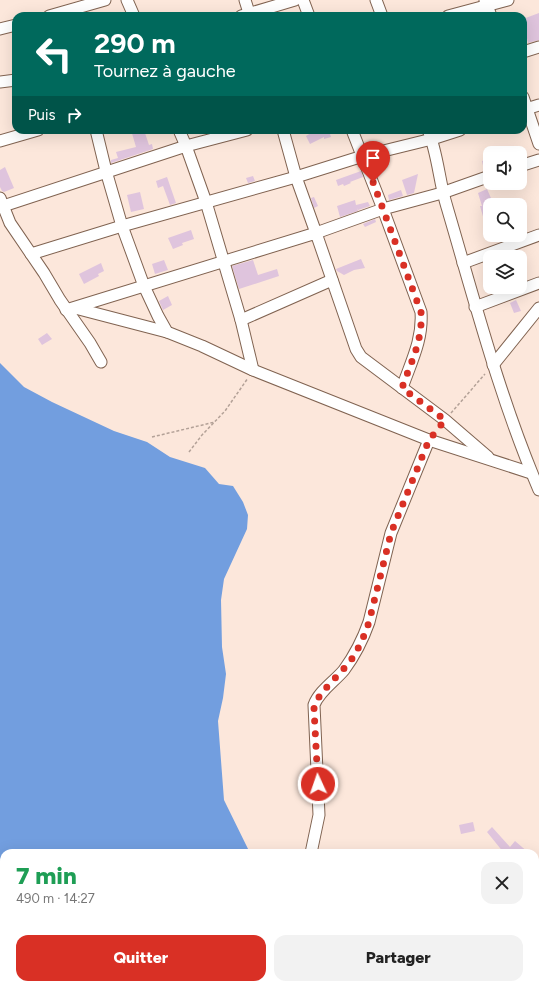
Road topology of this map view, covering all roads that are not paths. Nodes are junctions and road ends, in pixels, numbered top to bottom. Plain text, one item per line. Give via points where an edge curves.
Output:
1 (64, 0) edge
2 (104, 0) edge
3 (128, 0) edge
4 (245, 0) edge
5 (295, 0) edge
6 (303, 0) edge
7 (376, 0) edge
8 (508, 0) edge
9 (486, 2) edge
10 (67, 12) edge
11 (72, 12) edge
12 (132, 12) edge
13 (247, 12) edge
14 (257, 12) edge
15 (308, 12) edge
16 (380, 12) edge
17 (459, 12) edge
18 (490, 12) edge
19 (12, 26) edge
20 (0, 30) edge
21 (539, 47) edge
22 (527, 51) edge
23 (12, 80) edge
24 (0, 82) edge
25 (539, 105) edge
26 (527, 108) edge
27 (527, 114) edge
28 (23, 134) edge
29 (97, 134) edge
30 (181, 134) edge
31 (231, 134) edge
32 (284, 134) edge
33 (354, 134) edge
34 (430, 135) edge
35 (0, 140) edge
36 (539, 144) edge
37 (186, 146) junction
38 (363, 156) junction
39 (539, 160) edge
40 (527, 164) edge
41 (106, 171) junction
42 (296, 177) junction
43 (483, 178) edge
44 (442, 193) junction
45 (206, 202) junction
46 (1, 203) edge
47 (383, 209) junction
48 (122, 226) junction
49 (316, 232) junction
50 (539, 235) edge
51 (31, 254) junction
52 (224, 261) junction
53 (464, 263) junction
54 (332, 280) junction
55 (539, 283) edge
56 (144, 286) junction
57 (475, 307) junction
58 (539, 308) edge
59 (70, 309) junction
60 (241, 320) junction
61 (167, 332) junction
62 (101, 362) dead end
63 (493, 365) junction
64 (253, 370) junction
65 (402, 388) junction
66 (429, 440) junction
67 (491, 460) junction
68 (531, 473) junction
69 (539, 490) edge
70 (312, 849) edge

1 - 10 street
2 - 11 street
3 - 12 street
4 - 13 street
5 - 14 street
6 - 15 street
7 - 16 street
8 - 9 street
9 - 17 street
9 - 18 street
19 - 20 street
21 - 22 street
23 - 24 street
25 - 26 street
27 - 36 street
28 - 35 street
29 - 41 street
30 - 37 street
31 - 37 street
32 - 42 street
33 - 38 street
34 - 38 street
34 - 44 street
37 - 41 street
37 - 45 street
38 - 42 street
38 - 47 street
39 - 40 street
41 - 46 street
41 - 48 street
42 - 45 street
42 - 49 street
43 - 44 street
44 - 47 street
44 - 53 street
45 - 48 street
45 - 52 street
46 - 51 street via 10,223
47 - 49 street
47 - 65 street via 421,312 420,336
48 - 51 street
48 - 56 street
49 - 52 street
49 - 54 street
50 - 53 street
51 - 59 street
52 - 56 street
52 - 60 street
53 - 57 street
54 - 60 street
54 - 65 street via 356,349 367,362
55 - 57 street
56 - 59 street
56 - 61 street
57 - 63 street
58 - 63 street
59 - 61 street
59 - 62 street
60 - 64 street
61 - 64 street
63 - 68 street
64 - 66 street
65 - 67 street via 445,420
66 - 67 street
66 - 70 street via 391,533 364,636 344,670 317,698 314,705 320,811
67 - 68 street
68 - 69 street

